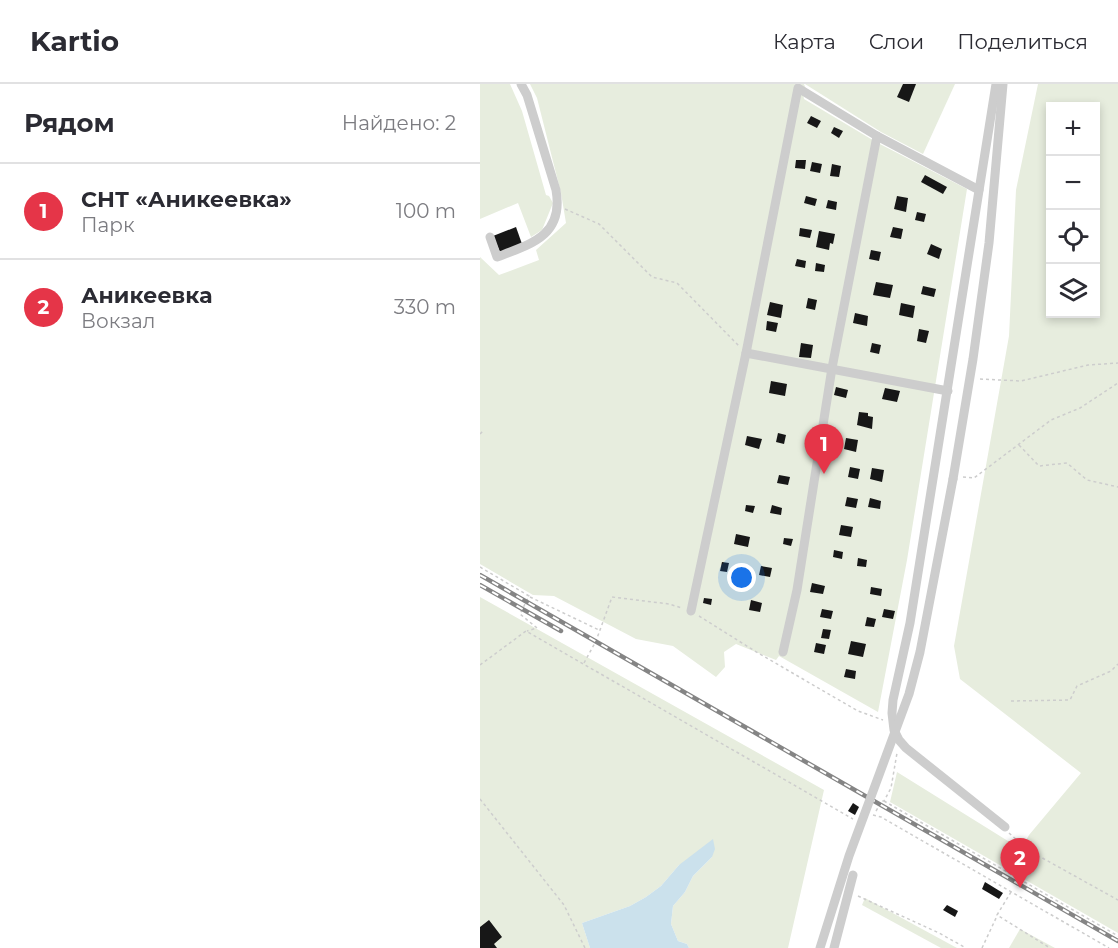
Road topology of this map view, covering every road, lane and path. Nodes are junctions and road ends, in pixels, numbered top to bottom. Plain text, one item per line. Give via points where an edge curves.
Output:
1 (521, 84) edge
2 (996, 84) edge
3 (1003, 84) edge
4 (877, 136) junction
5 (979, 190) junction
6 (558, 206) junction
7 (490, 237) dead end
8 (746, 353) junction
9 (1118, 363) edge
10 (832, 368) junction
11 (970, 378) junction
12 (1118, 383) edge
13 (948, 391) junction
14 (484, 430) dead end
15 (480, 434) edge
16 (1018, 444) junction
17 (953, 478) junction
18 (1118, 487) edge
19 (480, 567) edge
20 (529, 596) junction
21 (691, 611) junction
22 (600, 630) junction
23 (526, 631) junction
24 (783, 652) dead end
25 (584, 663) junction
26 (1118, 664) edge
27 (480, 665) edge
28 (1011, 701) dead end
29 (892, 723) junction
30 (899, 741) junction
31 (480, 799) edge
32 (884, 801) junction
33 (874, 814) dead end
34 (882, 818) dead end
35 (852, 820) dead end
36 (1005, 827) joint
37 (853, 875) dead end
38 (1011, 892) junction
39 (854, 895) dead end
40 (1118, 900) edge
41 (998, 915) junction
42 (1118, 936) edge
43 (585, 948) edge
44 (820, 948) edge
45 (834, 948) edge
46 (966, 948) edge
47 (982, 948) edge
48 (1050, 948) edge
49 (1109, 948) edge

1 - 6 street
2 - 5 street
3 - 11 street via 989,243
4 - 5 street
4 - 8 street via 798,88
4 - 10 street
5 - 13 street
6 - 7 street via 547,233 532,244 497,257
6 - 8 path via 599,224 652,277 677,283
8 - 10 street
8 - 21 street
9 - 11 path via 1088,365 1021,381
10 - 13 street
10 - 24 street via 797,590
11 - 17 street
12 - 16 path via 1080,408 1051,420
13 - 29 street
14 - 15 path
16 - 17 path via 974,478
16 - 18 path via 1039,466 1067,463 1087,480
17 - 44 street, bridge via 909,694 849,856
19 - 20 path
20 - 22 path
20 - 23 path via 520,614 537,628
21 - 22 path via 669,604 612,597
21 - 29 path via 858,711
22 - 25 path
23 - 25 path
23 - 27 path
25 - 35 path
26 - 28 path via 1077,686 1070,700
29 - 30 street
30 - 32 path via 891,788
30 - 36 street
31 - 43 path via 564,905
32 - 33 path
32 - 42 path
34 - 38 path
36 - 40 path via 1028,850
37 - 45 street
38 - 41 path
38 - 49 path
39 - 46 path
41 - 47 path
41 - 48 path

